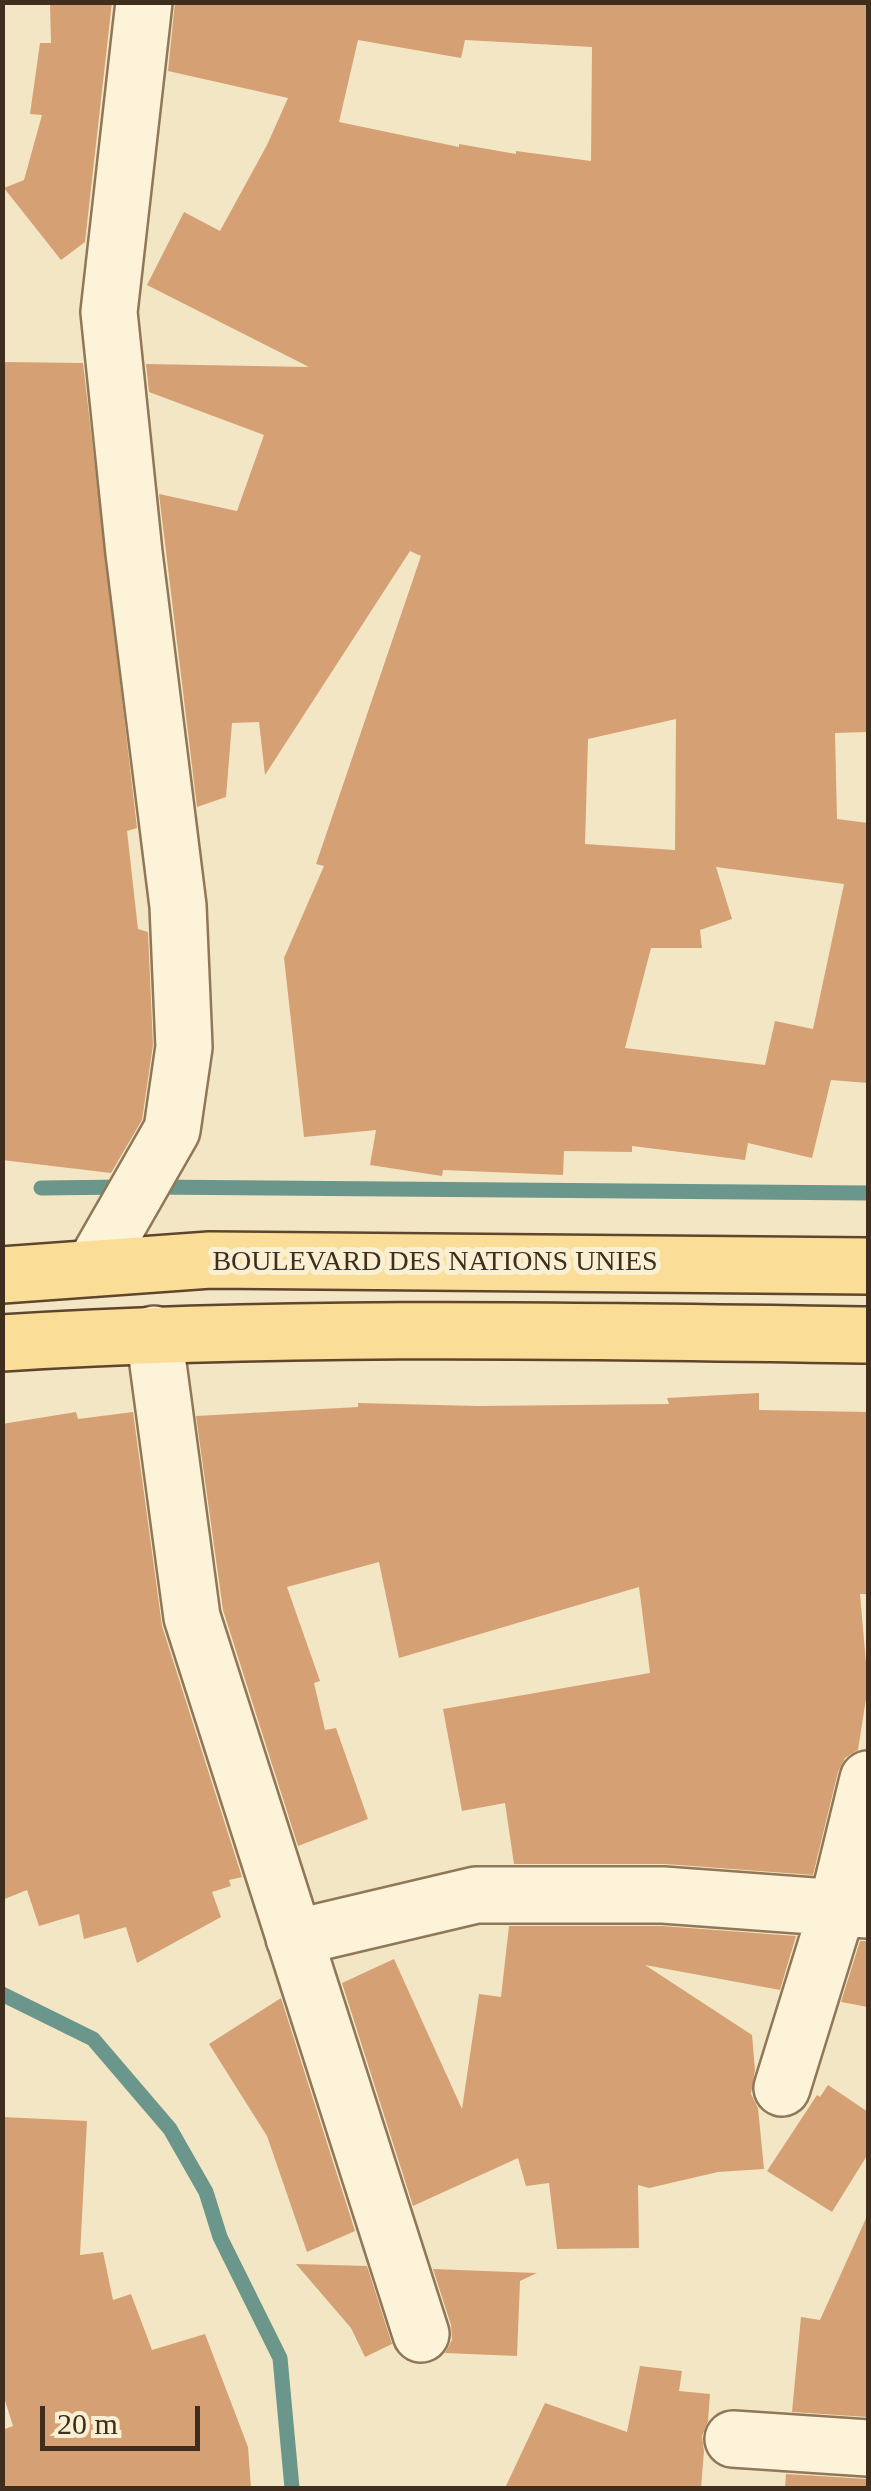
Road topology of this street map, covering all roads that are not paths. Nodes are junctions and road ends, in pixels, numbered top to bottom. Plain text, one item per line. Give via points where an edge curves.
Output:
1 (144, 2) edge
2 (868, 1266) edge
3 (93, 1268) junction
4 (2, 1275) edge
5 (154, 1334) junction
6 (868, 1335) edge
7 (2, 1343) edge
8 (868, 1779) edge
9 (853, 1910) edge
10 (294, 1938) junction
11 (782, 2088) dead end
12 (420, 2334) dead end
13 (732, 2440) dead end
14 (868, 2448) edge

1 - 3 street via 110,312 178,906 184,1047 172,1130
2 - 3 main road, BOULEVARD DES NATIONS UNIES via 210,1260
3 - 4 main road, BOULEVARD DES NATIONS UNIES
5 - 6 main road via 398,1328
5 - 7 main road
5 - 10 street via 192,1617
8 - 9 street
9 - 10 street via 663,1895 476,1895
9 - 11 street
10 - 12 street
13 - 14 street

